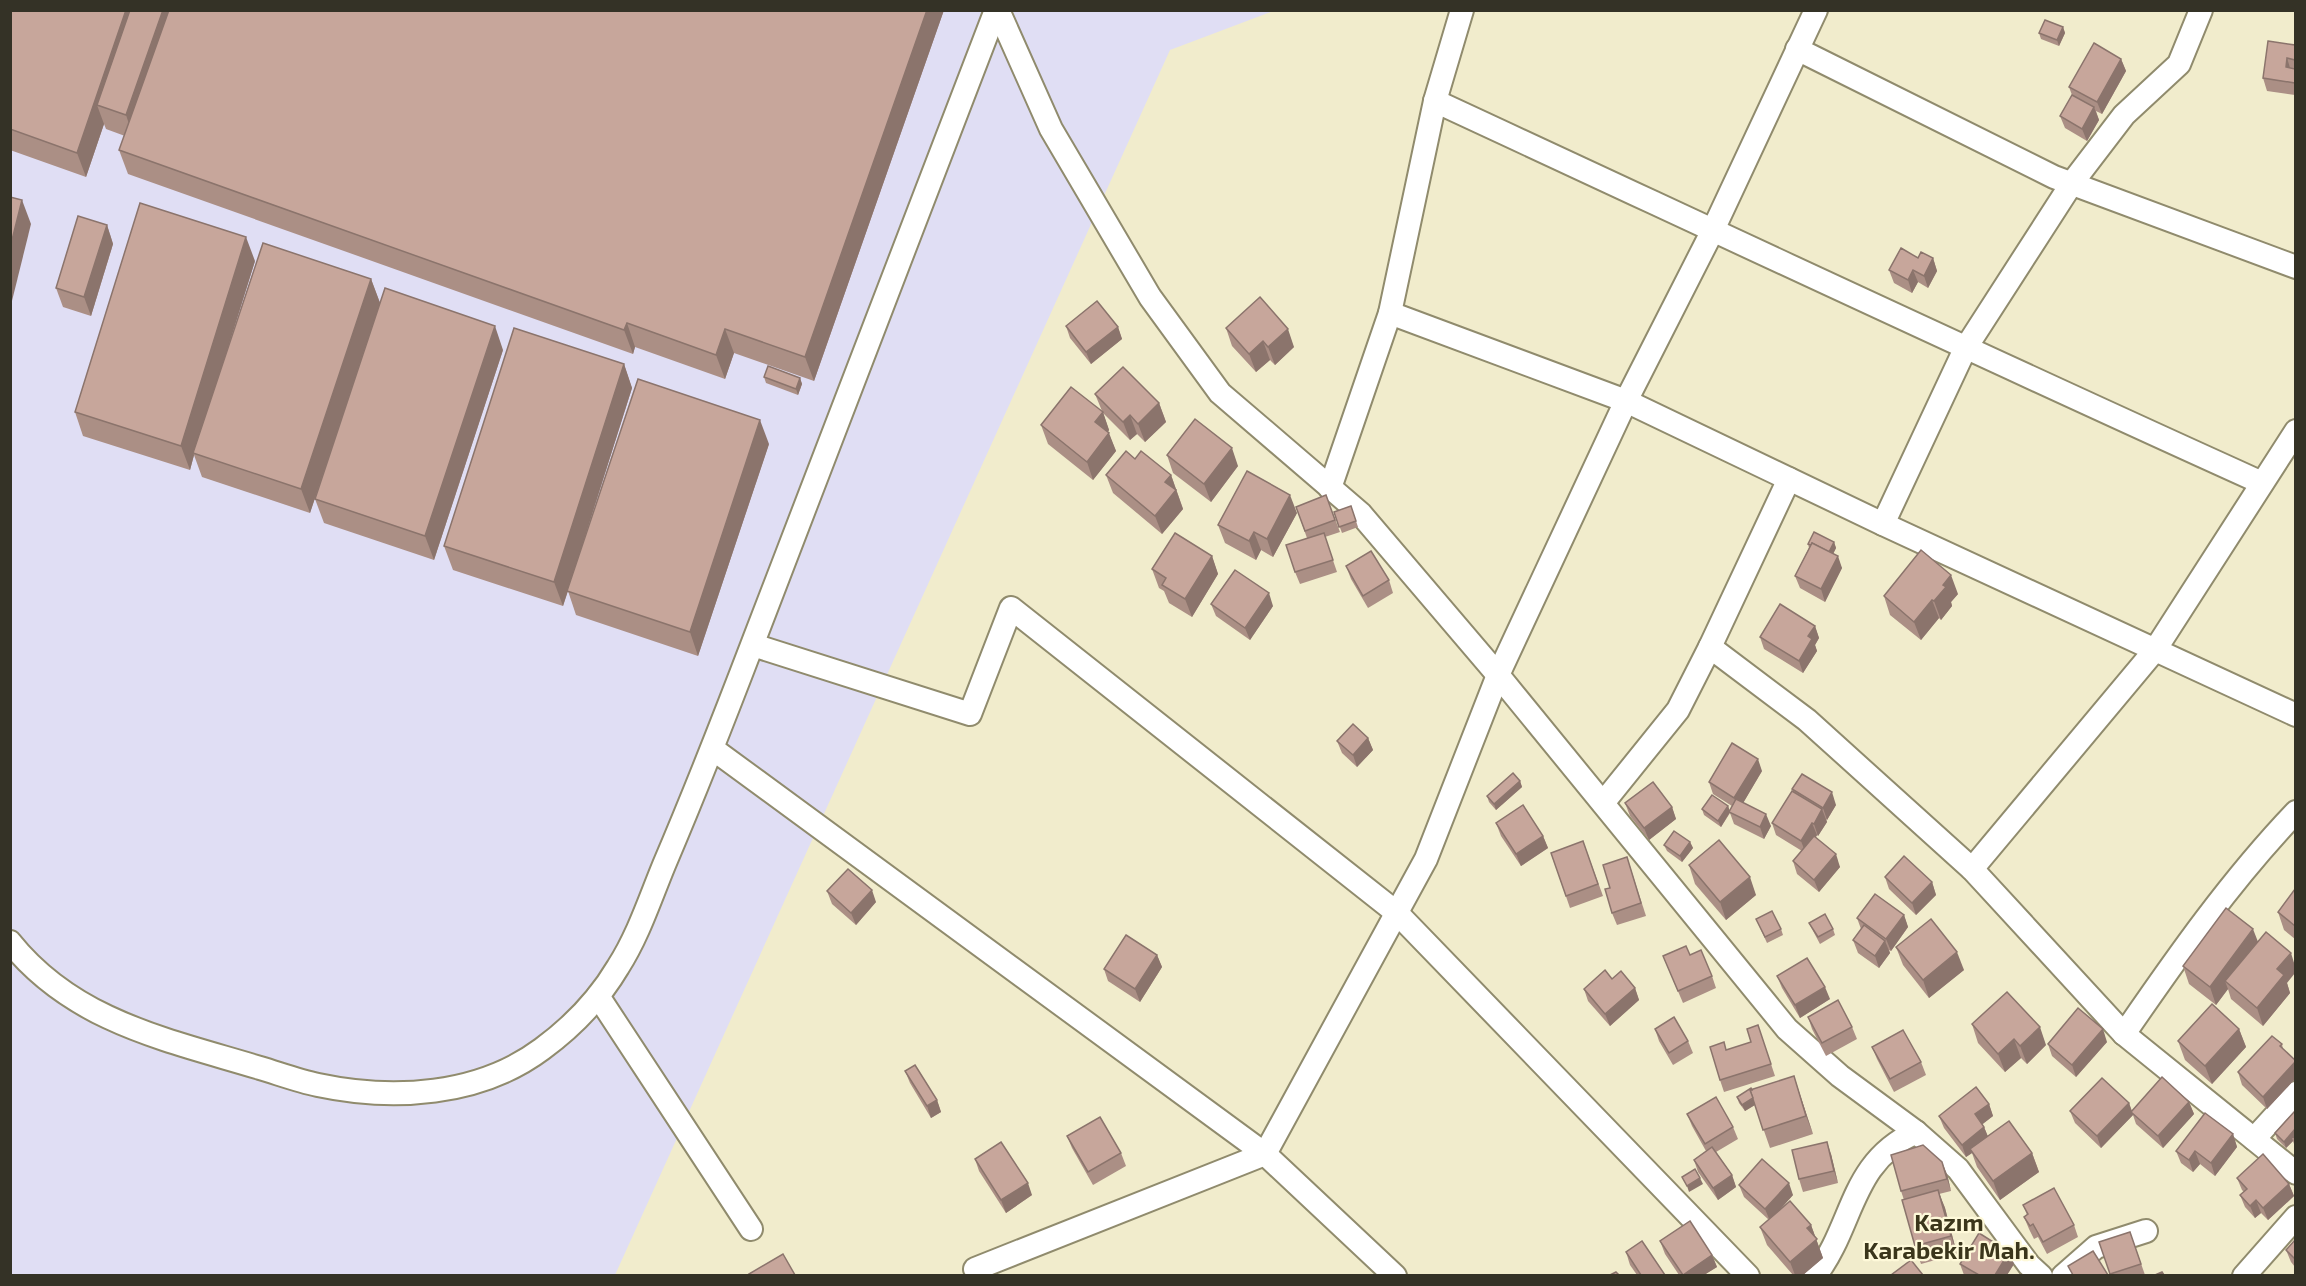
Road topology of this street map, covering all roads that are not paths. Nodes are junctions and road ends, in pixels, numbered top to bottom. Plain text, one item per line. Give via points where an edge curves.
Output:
1 (997, 10) edge
2 (1462, 10) edge
3 (1816, 10) edge
4 (2201, 10) edge
5 (1797, 49) junction
6 (1435, 102) junction
7 (2072, 183) junction
8 (1713, 230) junction
9 (2295, 267) edge
10 (1389, 313) junction
11 (1965, 349) junction
12 (1626, 401) junction
13 (2295, 431) edge
14 (1789, 479) junction
15 (2262, 483) junction
16 (1330, 488) junction
17 (1883, 524) junction
18 (753, 645) junction
19 (1710, 647) junction
20 (2155, 650) junction
21 (1498, 675) junction
22 (2295, 715) edge
23 (713, 749) junction
24 (1603, 803) junction
25 (2295, 812) edge
26 (1972, 869) junction
27 (1397, 913) junction
28 (10, 942) edge
29 (598, 996) junction
30 (2124, 1034) junction
31 (2295, 1093) edge
32 (1916, 1132) junction
33 (2254, 1139) junction
34 (1265, 1154) junction
35 (2295, 1173) edge
36 (2295, 1217) edge
37 (751, 1229) dead end
38 (2146, 1231) dead end
39 (975, 1269) dead end
40 (2030, 1272) edge
41 (2255, 1272) edge
42 (1395, 1275) edge
43 (1748, 1275) edge
44 (1815, 1275) edge
45 (2063, 1275) edge

1 - 16 street via 1051,129 1150,297 1220,393
1 - 18 street
2 - 6 street
3 - 5 street
4 - 7 street via 2180,64 2124,115
5 - 7 street
5 - 8 street
6 - 8 street
6 - 10 street
7 - 9 street
7 - 11 street
8 - 11 street
8 - 12 street
10 - 12 street
10 - 16 street
11 - 15 street
11 - 17 street
12 - 14 street
12 - 21 street
13 - 15 street
14 - 17 street
14 - 19 street
15 - 20 street
16 - 21 street via 1360,513
17 - 20 street
18 - 23 street
18 - 27 street via 970,714 1011,608
19 - 24 street via 1678,710
19 - 26 street via 1807,720
20 - 22 street
20 - 26 street
21 - 24 street
21 - 27 street via 1426,859
23 - 29 street via 636,936
23 - 34 street
24 - 32 street via 1788,1029 1840,1076
25 - 30 street via 2189,940
26 - 30 street
27 - 34 street
27 - 43 street
28 - 29 street via 50,982 108,1019 142,1033 306,1082 359,1092 437,1091 486,1078 539,1051
29 - 37 street
30 - 33 street
31 - 33 street
32 - 40 street via 1958,1169
32 - 44 street via 1891,1146 1870,1167 1826,1261
33 - 35 street
34 - 39 street
34 - 42 street
36 - 41 street
38 - 45 street via 2096,1247

